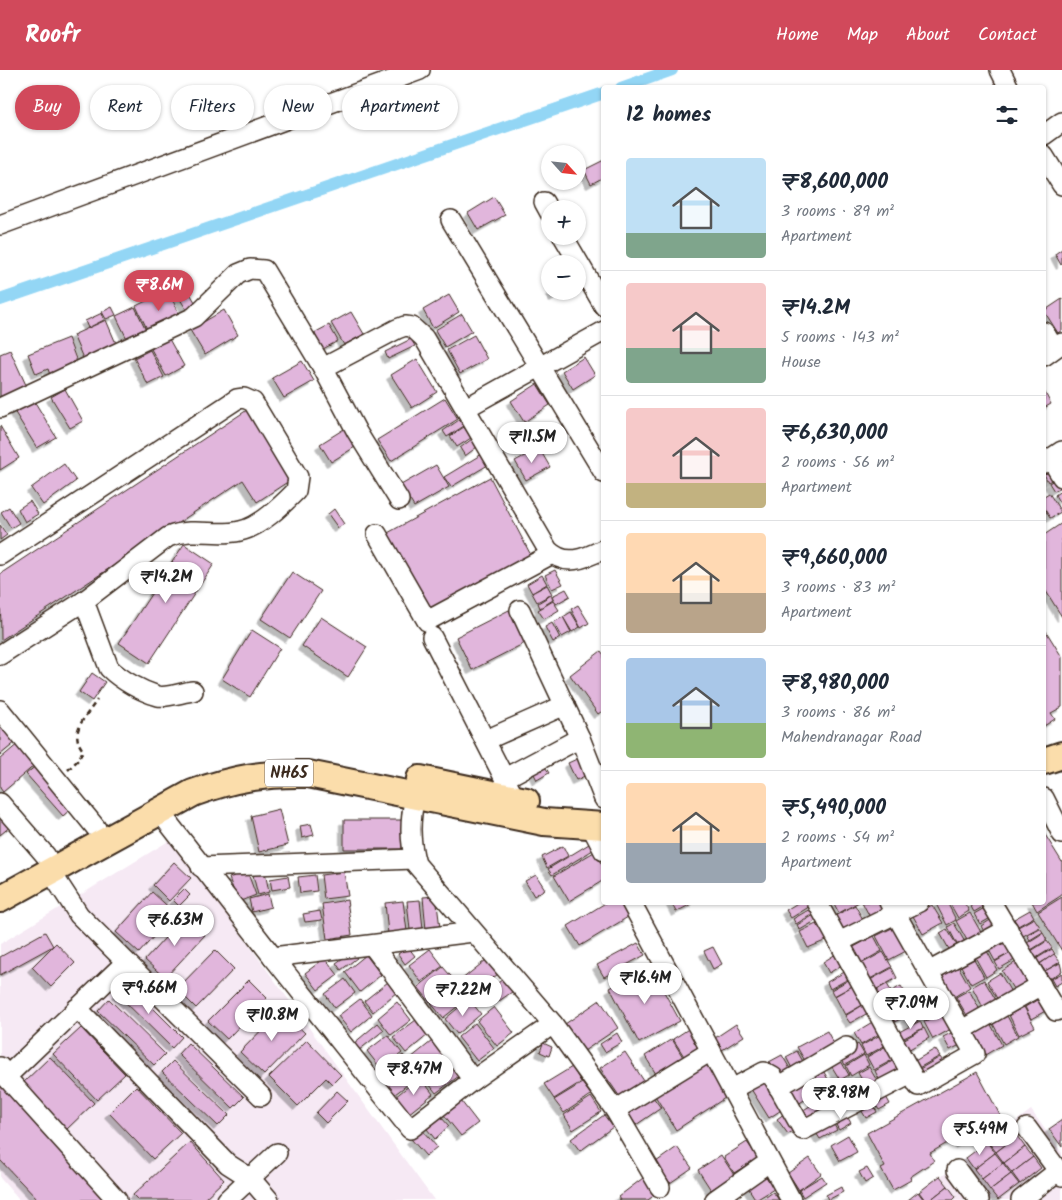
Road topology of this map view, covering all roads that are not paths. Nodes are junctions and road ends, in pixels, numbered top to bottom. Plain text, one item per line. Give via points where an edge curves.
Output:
1 (420, 70) edge
2 (1000, 70) edge
3 (1008, 85) edge
4 (1062, 122) edge
5 (1046, 134) edge
6 (1046, 159) edge
7 (1062, 185) edge
8 (451, 220) dead end
9 (0, 224) edge
10 (569, 245) edge
11 (601, 301) edge
12 (601, 334) edge
13 (1046, 336) edge
14 (1053, 349) edge
15 (541, 365) junction
16 (323, 368) junction
17 (0, 408) edge
18 (466, 408) junction
19 (1052, 458) edge
20 (601, 468) edge
21 (1062, 477) edge
22 (399, 500) dead end
23 (378, 534) dead end
24 (601, 552) edge
25 (552, 554) junction
26 (0, 555) edge
27 (84, 601) junction
28 (520, 610) dead end
29 (432, 637) dead end
30 (0, 655) edge
31 (193, 690) dead end
32 (565, 705) junction
33 (0, 710) edge
34 (580, 738) junction
35 (486, 740) junction
36 (1062, 755) edge
37 (1046, 760) edge
38 (1062, 772) edge
39 (1046, 776) edge
40 (510, 789) junction
41 (601, 791) edge
42 (415, 795) junction
43 (1046, 802) edge
44 (0, 803) edge
45 (159, 811) junction
46 (599, 821) edge
47 (96, 828) junction
48 (1062, 834) edge
49 (414, 859) junction
50 (49, 864) junction
51 (201, 867) junction
52 (0, 882) edge
53 (0, 899) edge
54 (633, 905) edge
55 (819, 905) edge
56 (906, 905) edge
57 (993, 905) edge
58 (893, 908) edge
59 (1008, 929) junction
60 (473, 932) junction
61 (839, 942) junction
62 (373, 946) junction
63 (273, 957) junction
64 (126, 962) junction
65 (930, 972) junction
66 (1041, 986) junction
67 (77, 1008) junction
68 (1056, 1010) dead end
69 (553, 1024) junction
70 (962, 1030) junction
71 (846, 1047) dead end
72 (711, 1052) junction
73 (3, 1072) edge
74 (911, 1074) junction
75 (473, 1080) junction
76 (778, 1087) junction
77 (732, 1089) junction
78 (261, 1096) dead end
79 (615, 1110) junction
80 (1027, 1128) dead end
81 (277, 1153) dead end
82 (769, 1162) junction
83 (957, 1170) dead end
84 (1060, 1173) edge
85 (250, 1178) junction
86 (660, 1187) dead end
87 (117, 1200) edge
88 (227, 1200) edge
89 (269, 1200) edge
90 (715, 1200) edge
91 (792, 1200) edge
92 (979, 1200) edge
93 (1021, 1200) edge

1 - 9 street
2 - 3 street
4 - 5 street
6 - 7 street
8 - 15 street
10 - 11 street
12 - 15 street
13 - 14 street
15 - 18 street
15 - 20 street
16 - 17 street via 264,270 250,269 238,274 194,317
16 - 18 street via 397,329 412,327 424,338
16 - 22 street
18 - 25 street via 540,540
19 - 21 street
23 - 25 street via 427,621
24 - 25 street via 566,561
26 - 27 street via 238,399 253,402 298,477 296,491 255,525 242,531 194,530 168,537
27 - 30 street
27 - 31 street via 109,668 123,681 159,696
28 - 32 street
29 - 35 street
32 - 34 street
32 - 35 street
33 - 47 street
34 - 40 street
34 - 41 street
35 - 40 street
36 - 37 highway
38 - 39 highway
40 - 46 highway, NH65
40 - 47 highway, NH65 via 298,757 273,758 220,768 189,779
42 - 45 highway, NH65 via 308,774 278,773 224,782 193,793
42 - 46 highway, NH65 via 544,822
42 - 49 street via 410,820 410,845
43 - 48 street
44 - 50 street
45 - 50 highway, NH65
45 - 51 street
47 - 50 highway, NH65
49 - 51 street
49 - 60 street
50 - 52 highway, NH65
50 - 53 highway, NH65
50 - 64 street via 73,908
51 - 63 street
54 - 72 street
55 - 61 street
56 - 58 street
57 - 59 street
58 - 61 street
58 - 65 street
59 - 65 street
59 - 66 street
60 - 62 street
60 - 69 street
61 - 74 street
62 - 63 street
62 - 75 street
63 - 75 street via 410,1129
64 - 67 street
64 - 78 street
65 - 70 street
66 - 68 street
66 - 70 street
67 - 73 street
67 - 85 street via 228,1164
69 - 75 street
69 - 79 street
70 - 74 street via 975,1054 918,1086
71 - 76 street
72 - 77 street
72 - 79 street
73 - 87 street
74 - 76 street via 803,1130
76 - 77 street via 773,1077 764,1072
77 - 82 street
79 - 86 street
80 - 84 street
81 - 85 street
82 - 90 street
82 - 91 street
83 - 92 street
84 - 93 street
85 - 88 street
85 - 89 street

